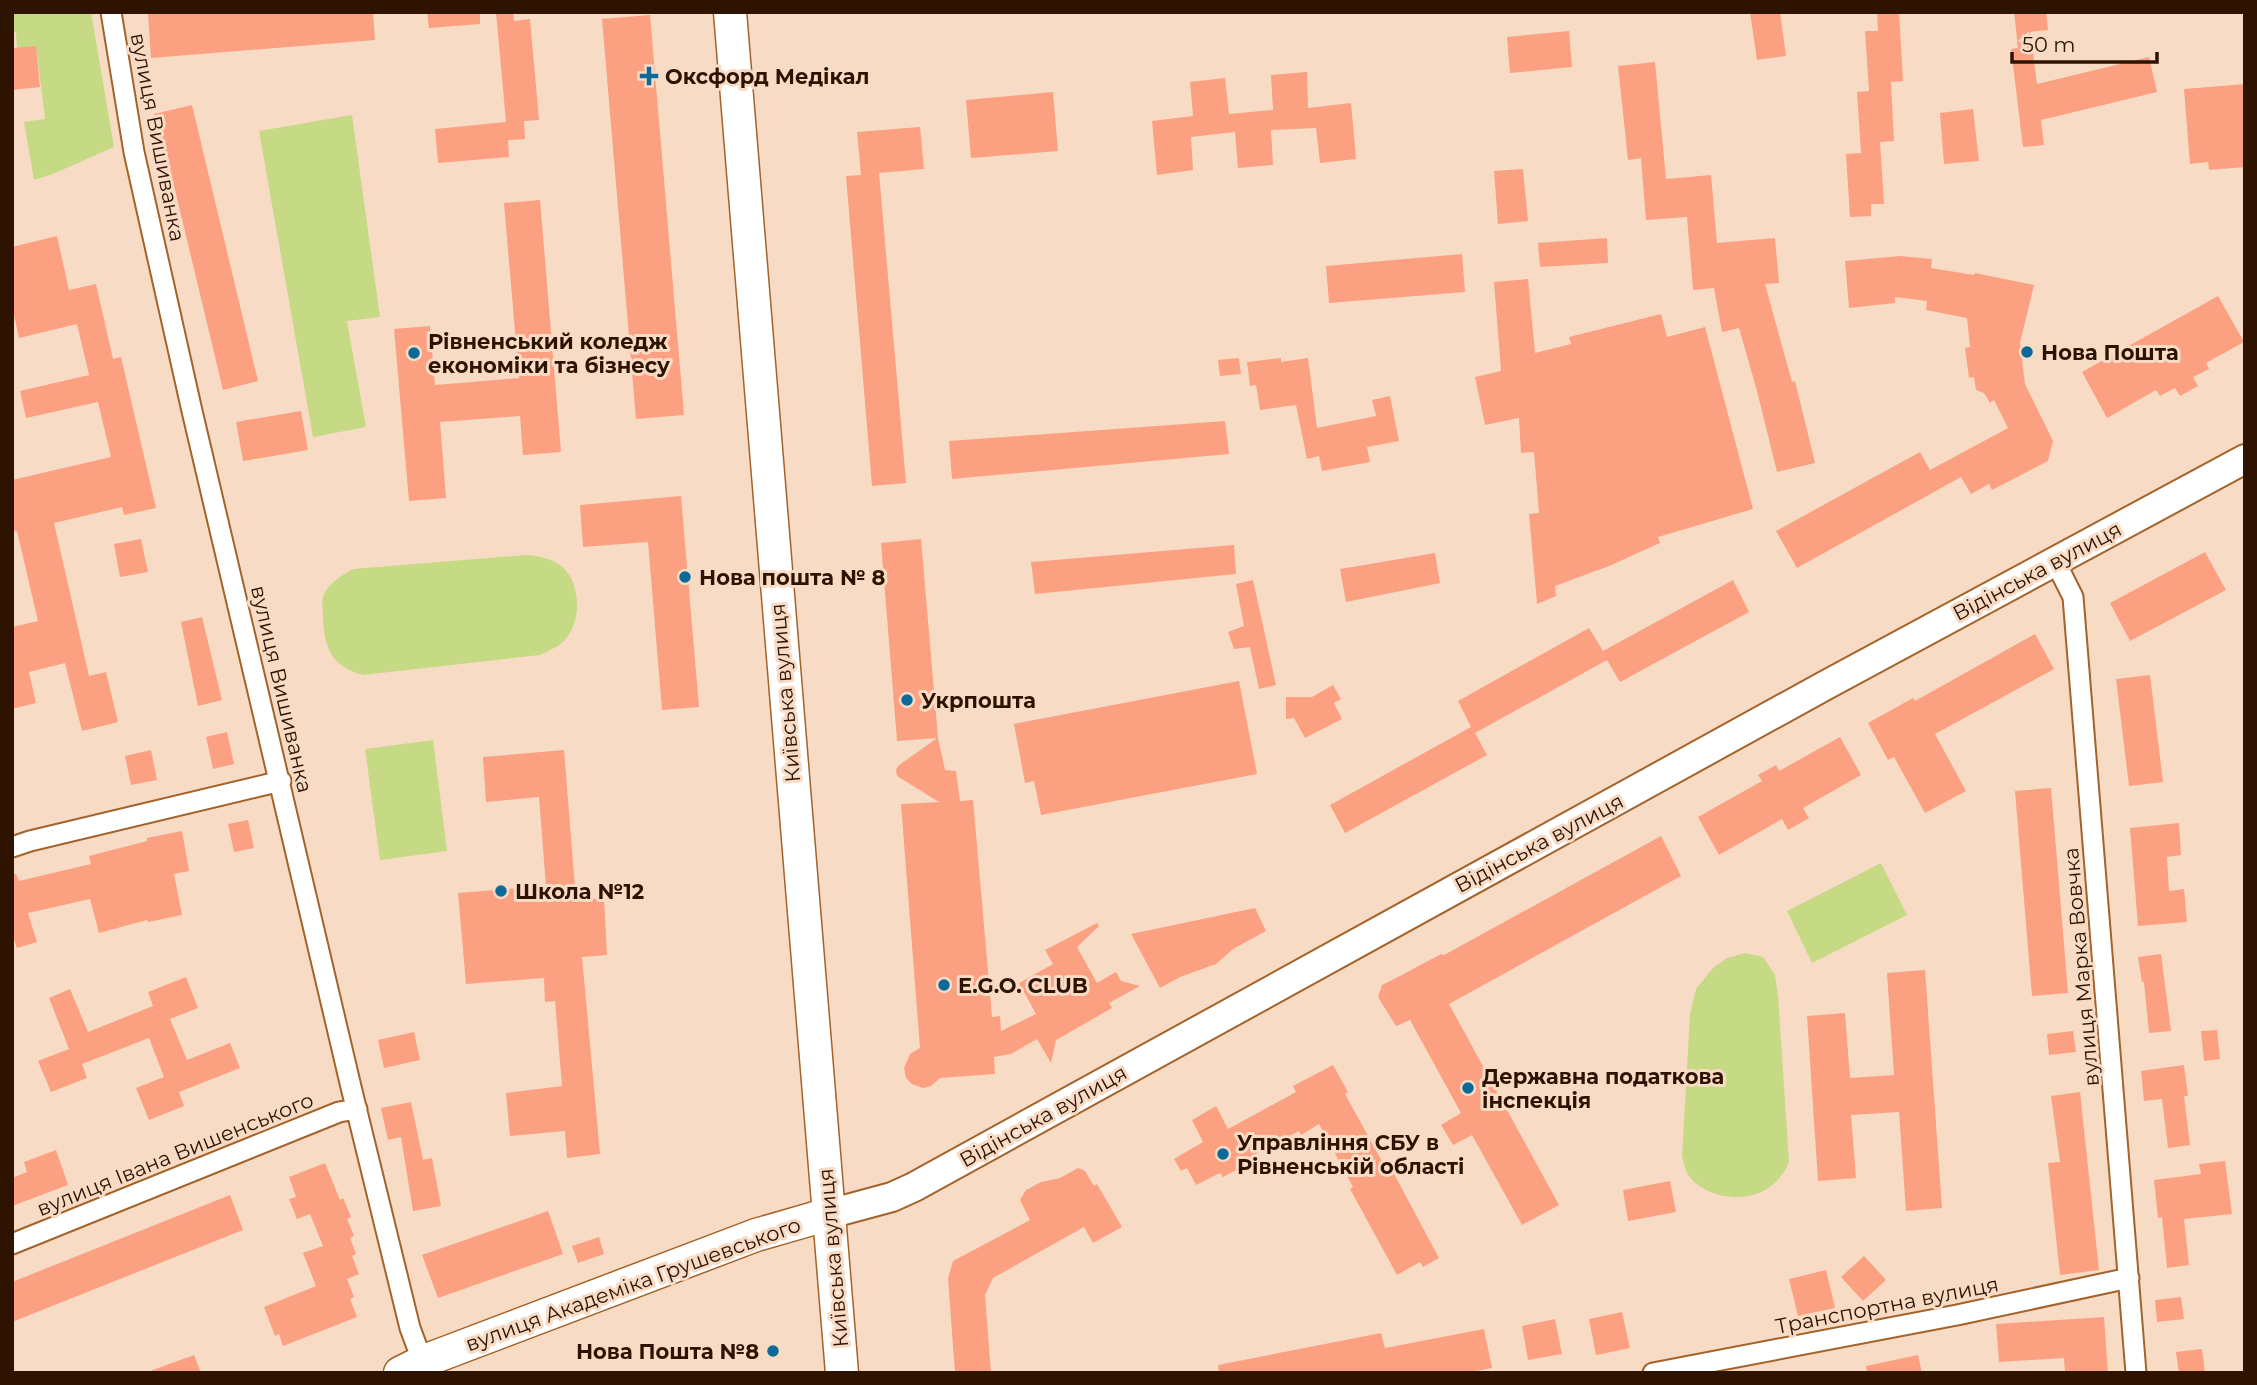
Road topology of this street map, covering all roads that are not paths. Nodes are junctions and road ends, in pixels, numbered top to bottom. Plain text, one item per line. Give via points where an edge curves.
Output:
1 (111, 12) edge
2 (730, 12) edge
3 (2245, 459) edge
4 (2055, 562) junction
5 (281, 781) junction
6 (12, 847) edge
7 (356, 1109) junction
8 (829, 1214) junction
9 (12, 1244) edge
10 (2129, 1278) junction
11 (417, 1369) edge
12 (842, 1373) edge
13 (1653, 1373) edge
14 (2136, 1373) edge

1 - 5 street, вулиця Вишиванка via 137,166
2 - 8 main road, Київська вулиця
3 - 4 main road, Відінська вулиця
4 - 8 main road, Відінська вулиця via 914,1186 892,1197
4 - 10 street, вулиця Марка Вовчка via 2073,597
5 - 6 street
5 - 7 street, вулиця Вишиванка
7 - 9 street, вулиця Івана Вишенського
7 - 11 street, вулиця Вишиванка
8 - 11 main road, вулиця Академіка Грушевського via 757,1234
8 - 12 main road, Київська вулиця
10 - 13 street, Транспортна вулиця
10 - 14 street, вулиця Марка Вовчка

